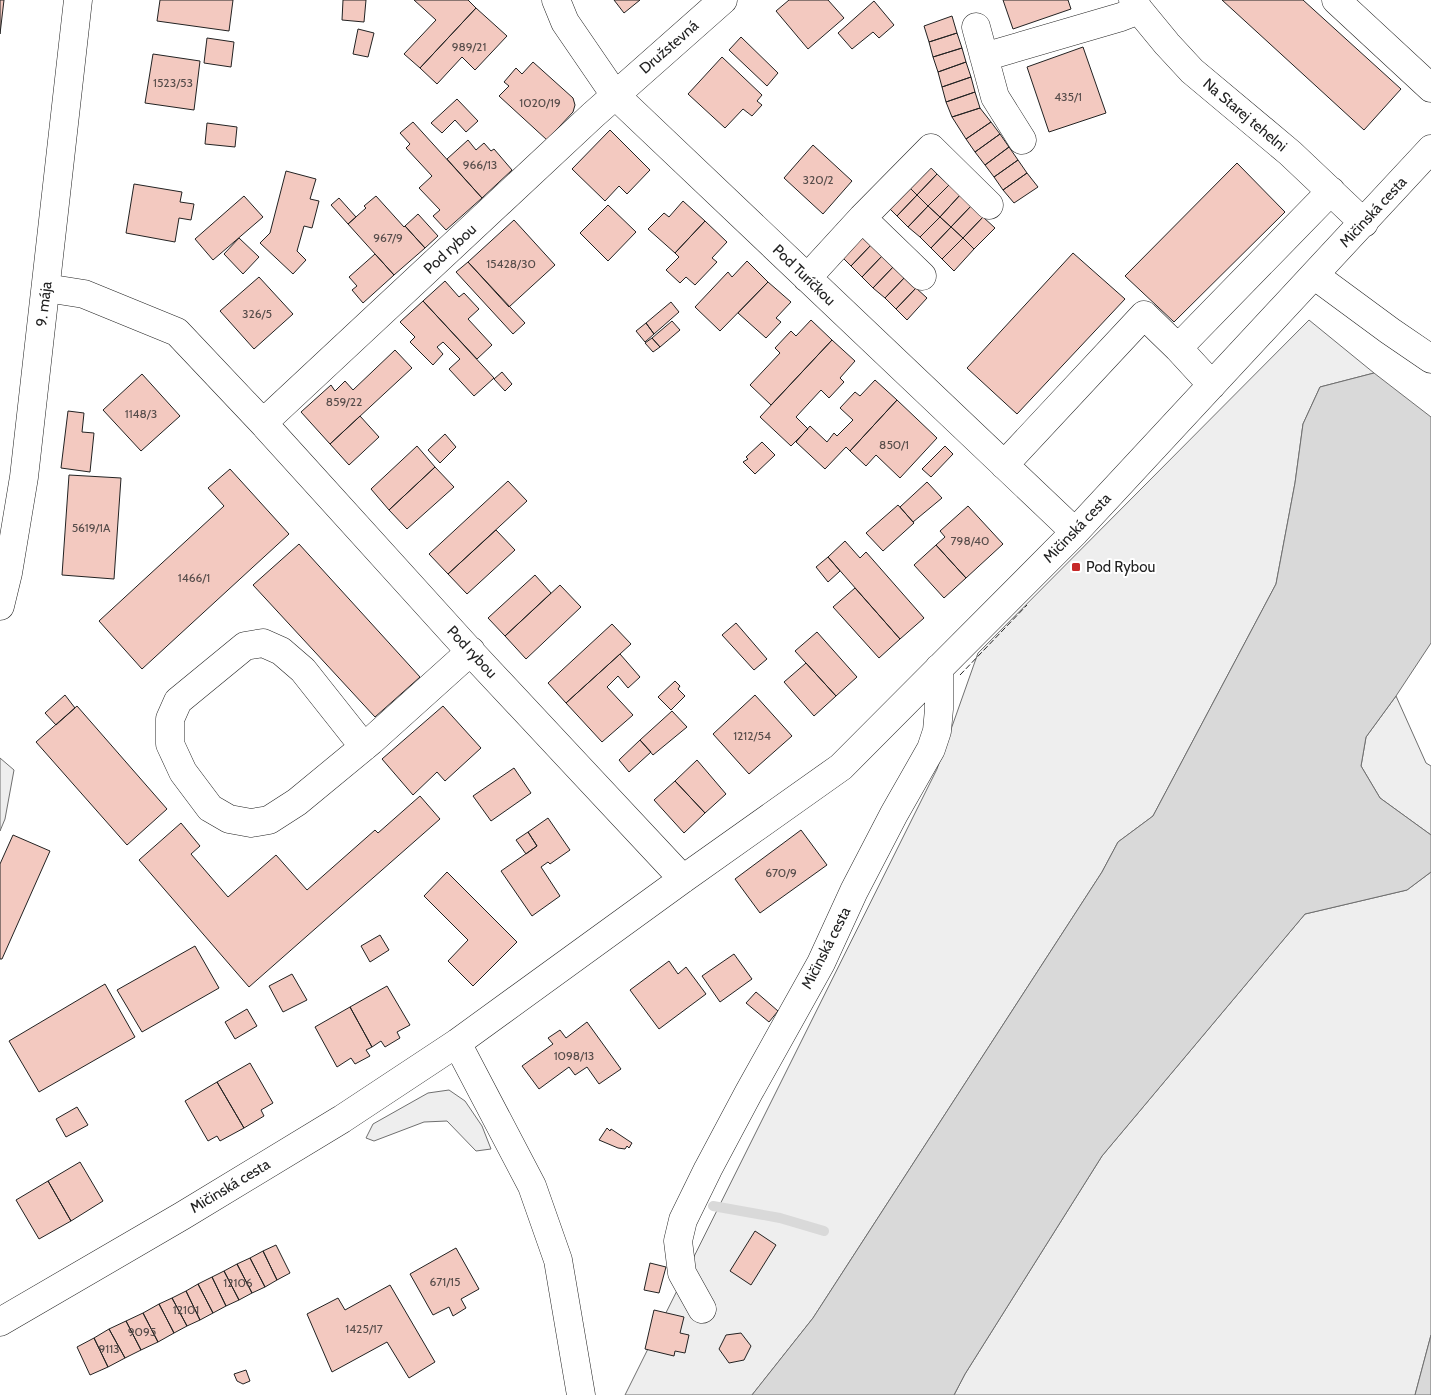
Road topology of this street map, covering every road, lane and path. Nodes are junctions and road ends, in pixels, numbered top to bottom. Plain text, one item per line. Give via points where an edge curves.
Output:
1 (78, 0) edge
2 (556, 0) edge
3 (723, 0) edge
4 (1336, 0) edge
5 (1136, 5) edge
6 (976, 27) dead end
7 (984, 57) junction
8 (1431, 88) edge
9 (615, 95) junction
10 (1022, 140) dead end
11 (1426, 165) edge
12 (1331, 191) junction
13 (990, 204) dead end
14 (862, 218) junction
15 (1364, 223) junction
16 (1314, 275) junction
17 (922, 276) dead end
18 (807, 278) junction
19 (46, 288) junction
20 (1178, 348) junction
21 (1431, 359) edge
22 (1212, 385) junction
23 (263, 423) junction
24 (1004, 465) junction
25 (1075, 532) junction
26 (0, 606) edge
27 (471, 652) junction
28 (938, 668) junction
29 (364, 747) junction
30 (683, 879) junction
31 (457, 1043) junction
32 (702, 1309) dead end
33 (4, 1311) edge
34 (581, 1395) edge

1 - 19 street, 9. mája
2 - 9 street, Pod Turíčkou via 565,22
3 - 9 street, Družstevná
4 - 8 street
5 - 7 street via 1121,18
5 - 12 street, Na Starej tehelni via 1192,71
6 - 7 street
7 - 10 street via 995,97
9 - 18 street, Pod Turíčkou
9 - 23 street, Pod rybou
11 - 15 street, Mičinská cesta
12 - 15 street, Na Starej tehelni
12 - 20 street
13 - 14 street via 931,148
14 - 17 street
14 - 18 street
15 - 16 street, Mičinská cesta
16 - 21 street
16 - 22 street, Mičinská cesta
18 - 24 street, Pod Turíčkou
19 - 23 street, Pod rybou via 84,294 177,332
19 - 26 street, 9. mája via 24,477
20 - 22 street
20 - 24 street via 1144,315
22 - 25 street, Mičinská cesta
23 - 27 street, Pod rybou
24 - 25 street, Pod Turíčkou
25 - 28 street, Mičinská cesta
27 - 29 street
27 - 30 street, Pod rybou
28 - 30 street, Mičinská cesta via 841,767
28 - 32 street, Mičinská cesta via 939,709 937,732 931,749 683,1220 678,1240 682,1273
29 - 29 street via 297,802 269,820 251,823 229,820 210,808 183,772 170,744 170,719 178,700 245,646 263,643 281,651 303,670
30 - 31 street, Mičinská cesta
31 - 33 street, Mičinská cesta via 334,1124 182,1216
31 - 34 street via 532,1186 558,1260

